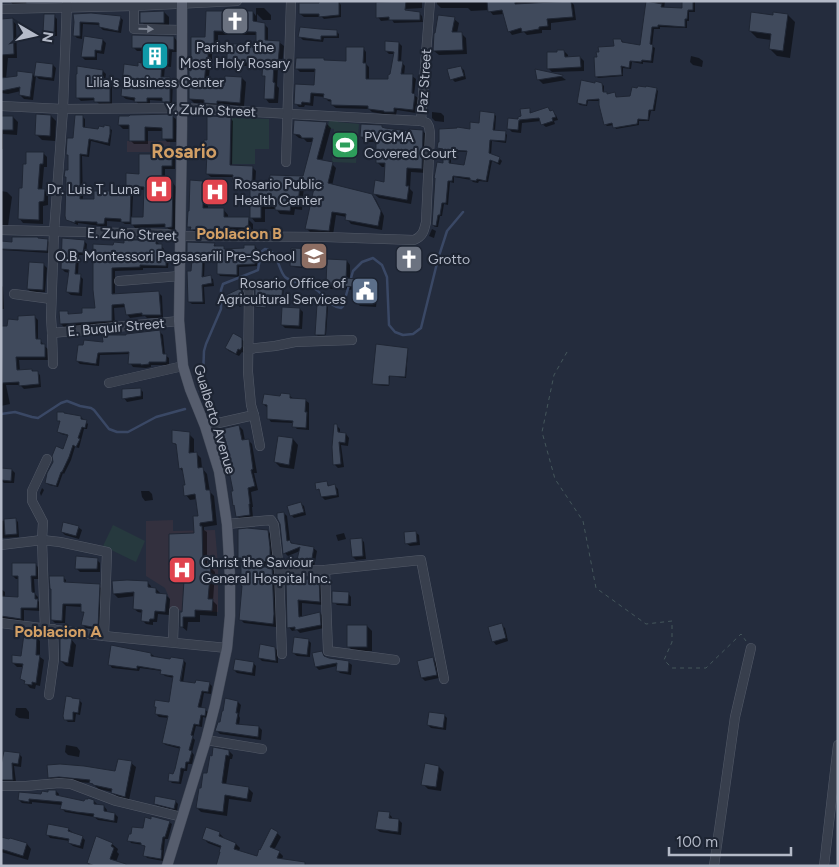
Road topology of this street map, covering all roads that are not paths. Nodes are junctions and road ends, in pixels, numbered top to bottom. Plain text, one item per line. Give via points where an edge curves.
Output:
1 (237, 1) edge
2 (291, 1) edge
3 (430, 1) edge
4 (182, 2) edge
5 (67, 4) edge
6 (134, 6) junction
7 (1, 9) edge
8 (182, 30) junction
9 (1, 106) edge
10 (182, 108) junction
11 (63, 109) junction
12 (288, 114) junction
13 (421, 121) junction
14 (286, 162) dead end
15 (1, 230) edge
16 (54, 232) junction
17 (180, 236) junction
18 (414, 240) joint
19 (180, 276) junction
20 (119, 281) dead end
21 (247, 284) dead end
22 (14, 294) dead end
23 (51, 299) junction
24 (179, 321) junction
25 (52, 333) junction
26 (352, 340) dead end
27 (248, 349) junction
28 (53, 364) dead end
29 (183, 366) junction
30 (109, 383) dead end
31 (254, 415) junction
32 (205, 426) junction
33 (260, 446) dead end
34 (47, 459) dead end
35 (228, 524) junction
36 (42, 540) junction
37 (1, 545) edge
38 (325, 570) junction
39 (279, 571) junction
40 (174, 611) dead end
41 (1, 624) edge
42 (49, 629) junction
43 (104, 636) junction
44 (173, 642) junction
45 (227, 648) junction
46 (751, 648) road end
47 (282, 654) dead end
48 (395, 660) dead end
49 (444, 679) dead end
50 (49, 695) dead end
51 (206, 740) junction
52 (838, 745) edge
53 (262, 749) dead end
54 (1, 786) edge
55 (182, 817) junction
56 (167, 866) edge
57 (714, 866) edge
58 (824, 866) edge

1 - 4 street
2 - 12 street
3 - 13 street, Paz Street
4 - 6 street
4 - 8 main road, Gualberto Avenue
5 - 6 street
5 - 7 street
5 - 11 street
6 -> 8 street via 134,29
8 - 10 main road, Gualberto Avenue
9 - 11 street, Y. Zuño Street
10 - 11 street, Y. Zuño Street
10 - 12 street, Y. Zuño Street
10 - 17 main road, Gualberto Avenue
11 - 16 street
12 - 13 street, Y. Zuño Street
12 - 14 street
13 - 18 street, Paz Street via 430,127 426,222 420,237
15 - 16 street, E. Zuño Street
16 - 17 street, E. Zuño Street
16 - 23 street
17 - 18 street, E. Zuño Street
17 - 19 main road, Gualberto Avenue
19 - 20 street
19 - 24 main road, Gualberto Avenue
21 - 27 street
22 - 23 street
23 - 25 street
24 - 25 street, E. Buquir Street
24 - 29 main road, Gualberto Avenue
25 - 28 street
26 - 27 street via 295,342
27 - 31 street
29 - 30 street
29 - 32 main road, Gualberto Avenue
31 - 32 street
31 - 33 street
32 - 35 main road, Gualberto Avenue via 219,471
34 - 36 street via 32,492 32,502 43,522
35 - 39 street via 271,520
35 - 45 main road, Gualberto Avenue via 230,602
36 - 37 street
36 - 42 street
36 - 43 street via 107,552
38 - 39 street
38 - 48 street via 328,651
38 - 49 street via 421,560
39 - 47 street
40 - 44 street
41 - 42 street
42 - 43 street
42 - 50 street via 54,659
43 - 44 street
44 - 45 street
45 - 51 main road, Gualberto Avenue
46 - 57 street via 735,717
51 - 53 street
51 - 55 main road, Gualberto Avenue
52 - 58 street
54 - 55 street via 71,784 116,801
55 - 56 main road, Gualberto Avenue

